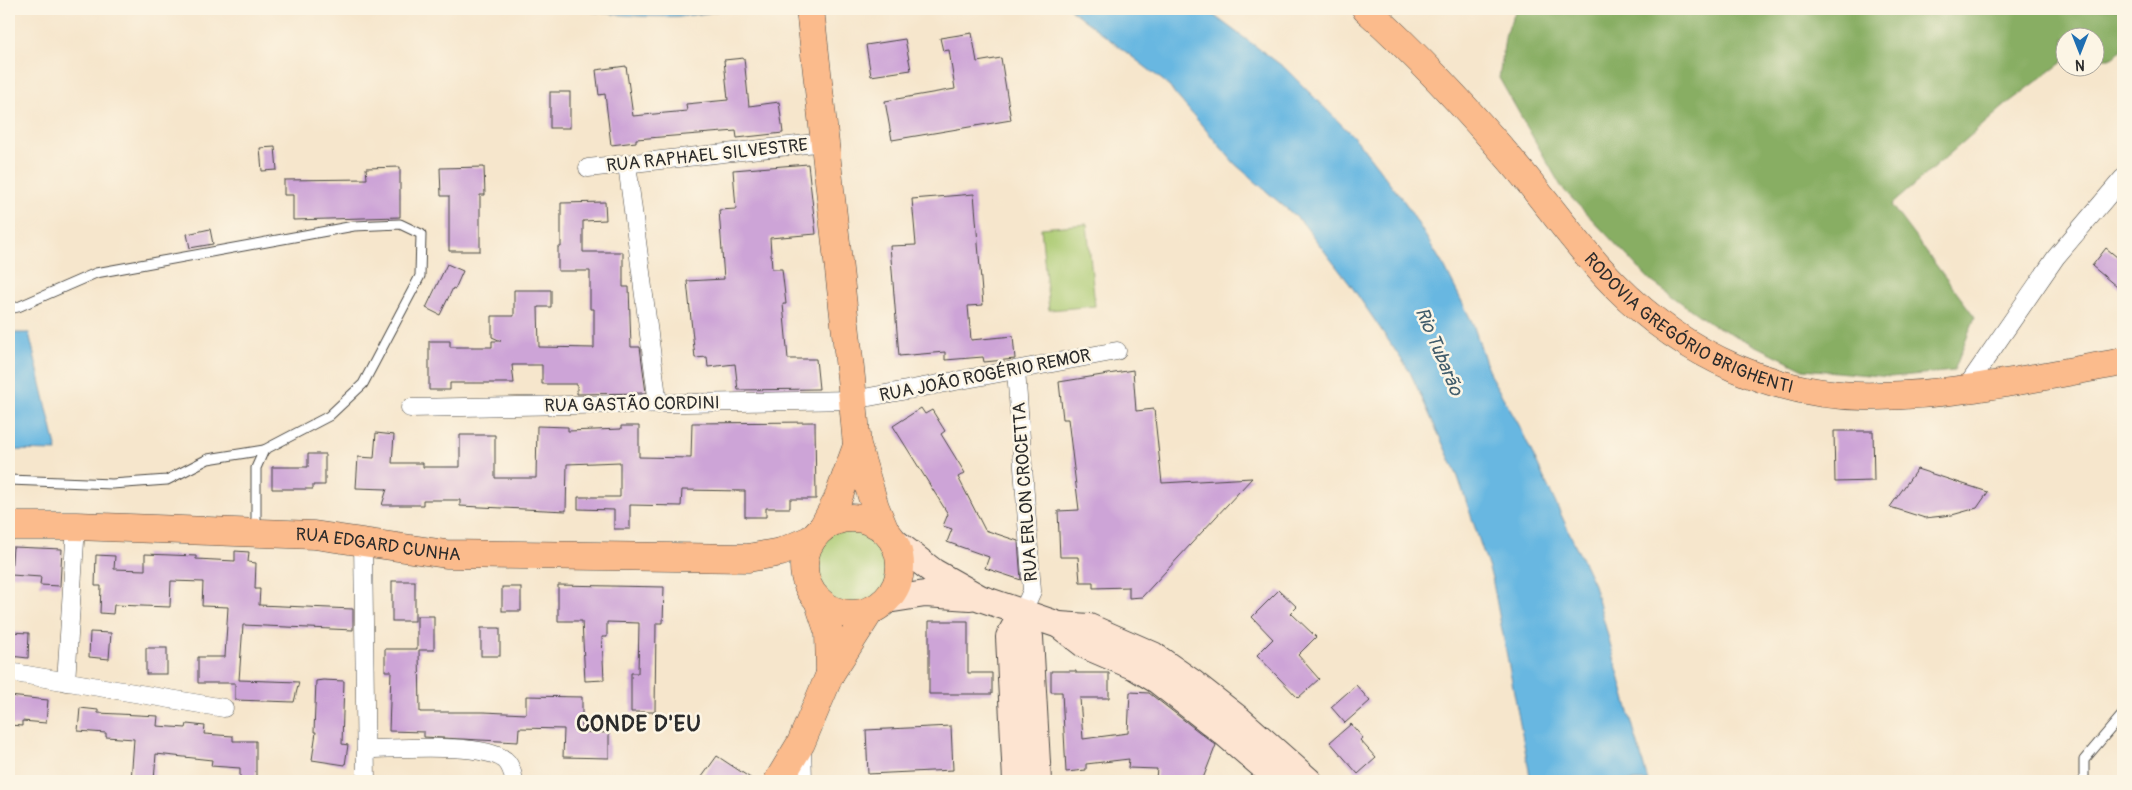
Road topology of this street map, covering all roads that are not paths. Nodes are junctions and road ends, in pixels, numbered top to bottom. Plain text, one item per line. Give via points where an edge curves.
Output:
1 (810, 9) edge
2 (1366, 9) edge
3 (825, 142) junction
4 (627, 164) junction
5 (588, 168) dead end
6 (2123, 178) edge
7 (9, 309) edge
8 (1117, 351) dead end
9 (2123, 362) edge
10 (1016, 370) junction
11 (1965, 388) junction
12 (853, 400) junction
13 (658, 404) junction
14 (410, 408) dead end
15 (857, 446) junction
16 (264, 450) junction
17 (9, 480) edge
18 (9, 526) edge
19 (76, 526) junction
20 (256, 533) junction
21 (818, 533) junction
22 (890, 536) junction
23 (363, 542) junction
24 (748, 558) junction
25 (814, 595) junction
26 (980, 598) junction
27 (878, 606) junction
28 (1022, 613) junction
29 (9, 672) edge
30 (830, 674) junction
31 (66, 682) junction
32 (224, 708) dead end
33 (2123, 714) edge
34 (802, 743) junction
35 (366, 749) junction
36 (1290, 777) edge
37 (366, 781) edge
38 (514, 781) edge
39 (778, 781) edge
40 (803, 781) edge
41 (1016, 781) edge
42 (1038, 781) edge
43 (2084, 781) edge

1 - 3 main road
2 - 11 main road, RODOVIA GREGÓRIO BRIGHENTI via 1426,64 1462,103 1615,285 1692,345 1744,372 1773,383 1812,391 1876,396
3 - 4 street, RUA RAPHAEL SILVESTRE
3 - 12 main road
4 - 5 street, RUA RAPHAEL SILVESTRE
4 - 13 street
6 - 11 street via 2056,257
7 - 16 lane via 96,273 345,228 400,224 421,234 420,276 363,384 329,416
8 - 10 street, RUA JOÃO ROGÉRIO REMOR
9 - 11 main road, RODOVIA GREGÓRIO BRIGHENTI
10 - 12 street, RUA JOÃO ROGÉRIO REMOR
10 - 28 street, RUA ERLON CROCETTA via 1032,591
12 - 13 street, RUA GASTÃO CORDINI
12 - 15 main road
13 - 14 street, RUA GASTÃO CORDINI
15 - 21 main road via 837,501
15 - 22 main road via 872,499
16 - 17 lane via 208,459 167,480 112,484
16 - 20 lane via 256,468
18 - 19 main road, RUA EDGARD CUNHA
19 - 20 main road, RUA EDGARD CUNHA
19 - 31 street
20 - 23 main road, RUA EDGARD CUNHA via 314,535
21 - 22 main road via 838,520 855,518 872,522
21 - 24 main road, RUA EDGARD CUNHA via 780,552
21 - 25 main road via 806,551 804,564 805,578
22 - 26 main road via 934,572
22 - 27 main road via 900,556 901,572 896,587
23 - 24 main road, RUA EDGARD CUNHA via 446,554
23 - 35 street
24 - 25 main road, RUA EDGARD CUNHA via 780,569
25 - 27 main road via 829,609 842,614 856,614
25 - 30 main road via 829,633
26 - 27 main road via 925,594
26 - 28 main road
27 - 30 main road
28 - 36 main road via 1059,625 1090,627 1164,662 1187,691
28 - 41 main road via 1008,637
28 - 42 main road via 1030,638
29 - 31 street
30 - 34 main road
31 - 32 street
33 - 43 lane via 2084,760
34 - 39 main road
34 - 40 street
35 - 37 street
35 - 38 street via 473,750 493,754 506,761

